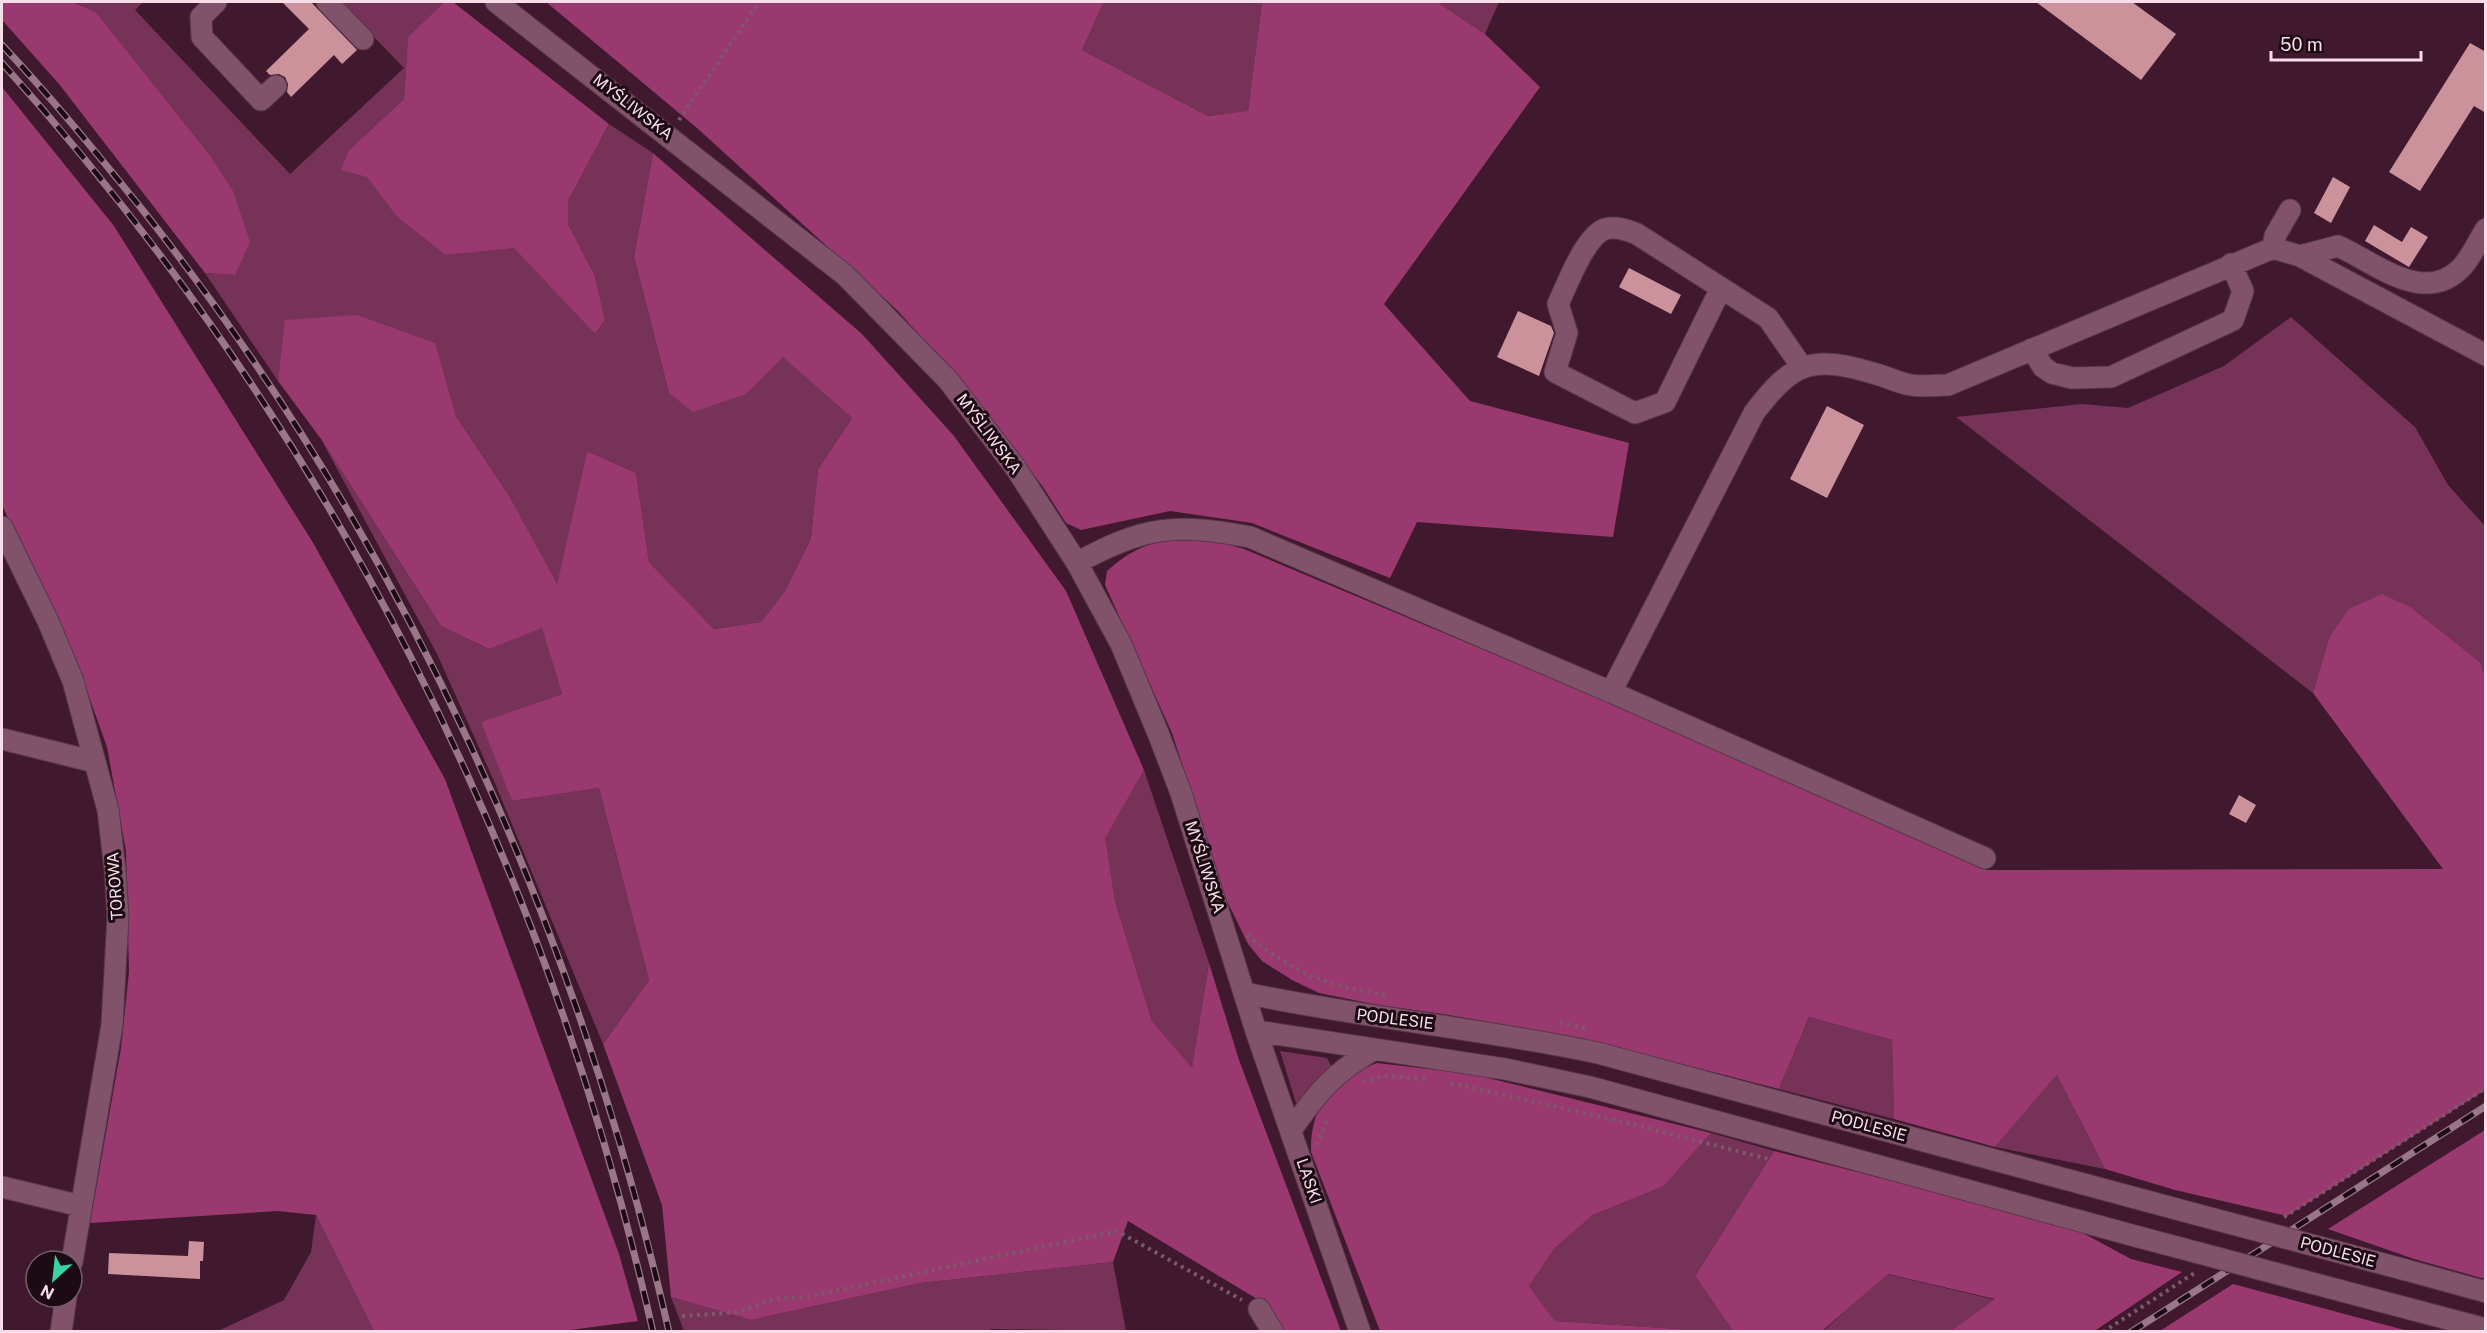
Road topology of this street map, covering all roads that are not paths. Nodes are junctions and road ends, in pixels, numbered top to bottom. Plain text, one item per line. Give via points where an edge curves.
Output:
1 (216, 2) edge
2 (327, 2) edge
3 (496, 2) edge
4 (363, 39) dead end
5 (276, 86) dead end
6 (2290, 210) dead end
7 (2486, 229) edge
8 (2273, 248) junction
9 (2300, 255) junction
10 (2231, 264) junction
11 (1721, 288) junction
12 (2032, 350) junction
13 (2486, 355) edge
14 (1802, 367) junction
15 (2, 526) edge
16 (1077, 563) junction
17 (1611, 692) junction
18 (2, 739) edge
19 (95, 762) junction
20 (1985, 858) dead end
21 (1245, 993) junction
22 (1327, 1011) junction
23 (1256, 1031) junction
24 (1325, 1042) junction
25 (1376, 1049) junction
26 (1291, 1130) junction
27 (2, 1187) edge
28 (81, 1206) junction
29 (74, 1249) edge
30 (2486, 1292) edge
31 (64, 1309) edge
32 (1259, 1309) road end
33 (2486, 1329) edge
34 (61, 1332) edge
35 (1273, 1332) edge
36 (1360, 1332) edge

1 - 5 street via 201,17 202,36 261,100
2 - 4 street
3 - 16 street, MYŚLIWSKA via 845,275 948,380 1015,467
6 - 8 street via 2275,236
7 - 9 street via 2460,269 2431,284 2399,278 2338,246
8 - 9 street
8 - 10 street
9 - 13 street
10 - 12 street
10 - 12 street via 2243,291 2232,320 2110,377 2072,378 2052,373
11 - 11 street via 1637,234 1605,229 1589,241 1558,304 1567,333 1555,372 1635,413 1665,402
11 - 14 street via 1768,318
12 - 14 street via 1948,385 1911,385 1839,363 1819,362
14 - 17 street via 1772,388 1754,413
15 - 19 street, TOROWA via 73,681
16 - 17 street via 1139,533 1174,528 1250,537
16 - 21 street, MYŚLIWSKA via 1121,644 1158,732
17 - 20 street
18 - 19 street
19 - 28 street, TOROWA via 108,810 118,917 112,1024
21 - 22 street, PODLESIE
21 - 23 street, MYŚLIWSKA
22 - 24 street via 1316,1030
22 - 30 street, PODLESIE, bridge via 1520,1036 1598,1053
23 - 24 street, PODLESIE
23 - 26 street, LASKI
24 - 25 street, PODLESIE
25 - 26 street via 1337,1072 1318,1091
25 - 33 street, PODLESIE, bridge via 1590,1087
26 - 36 street, LASKI
27 - 28 street
28 - 29 street, TOROWA
31 - 34 street
32 - 35 street

